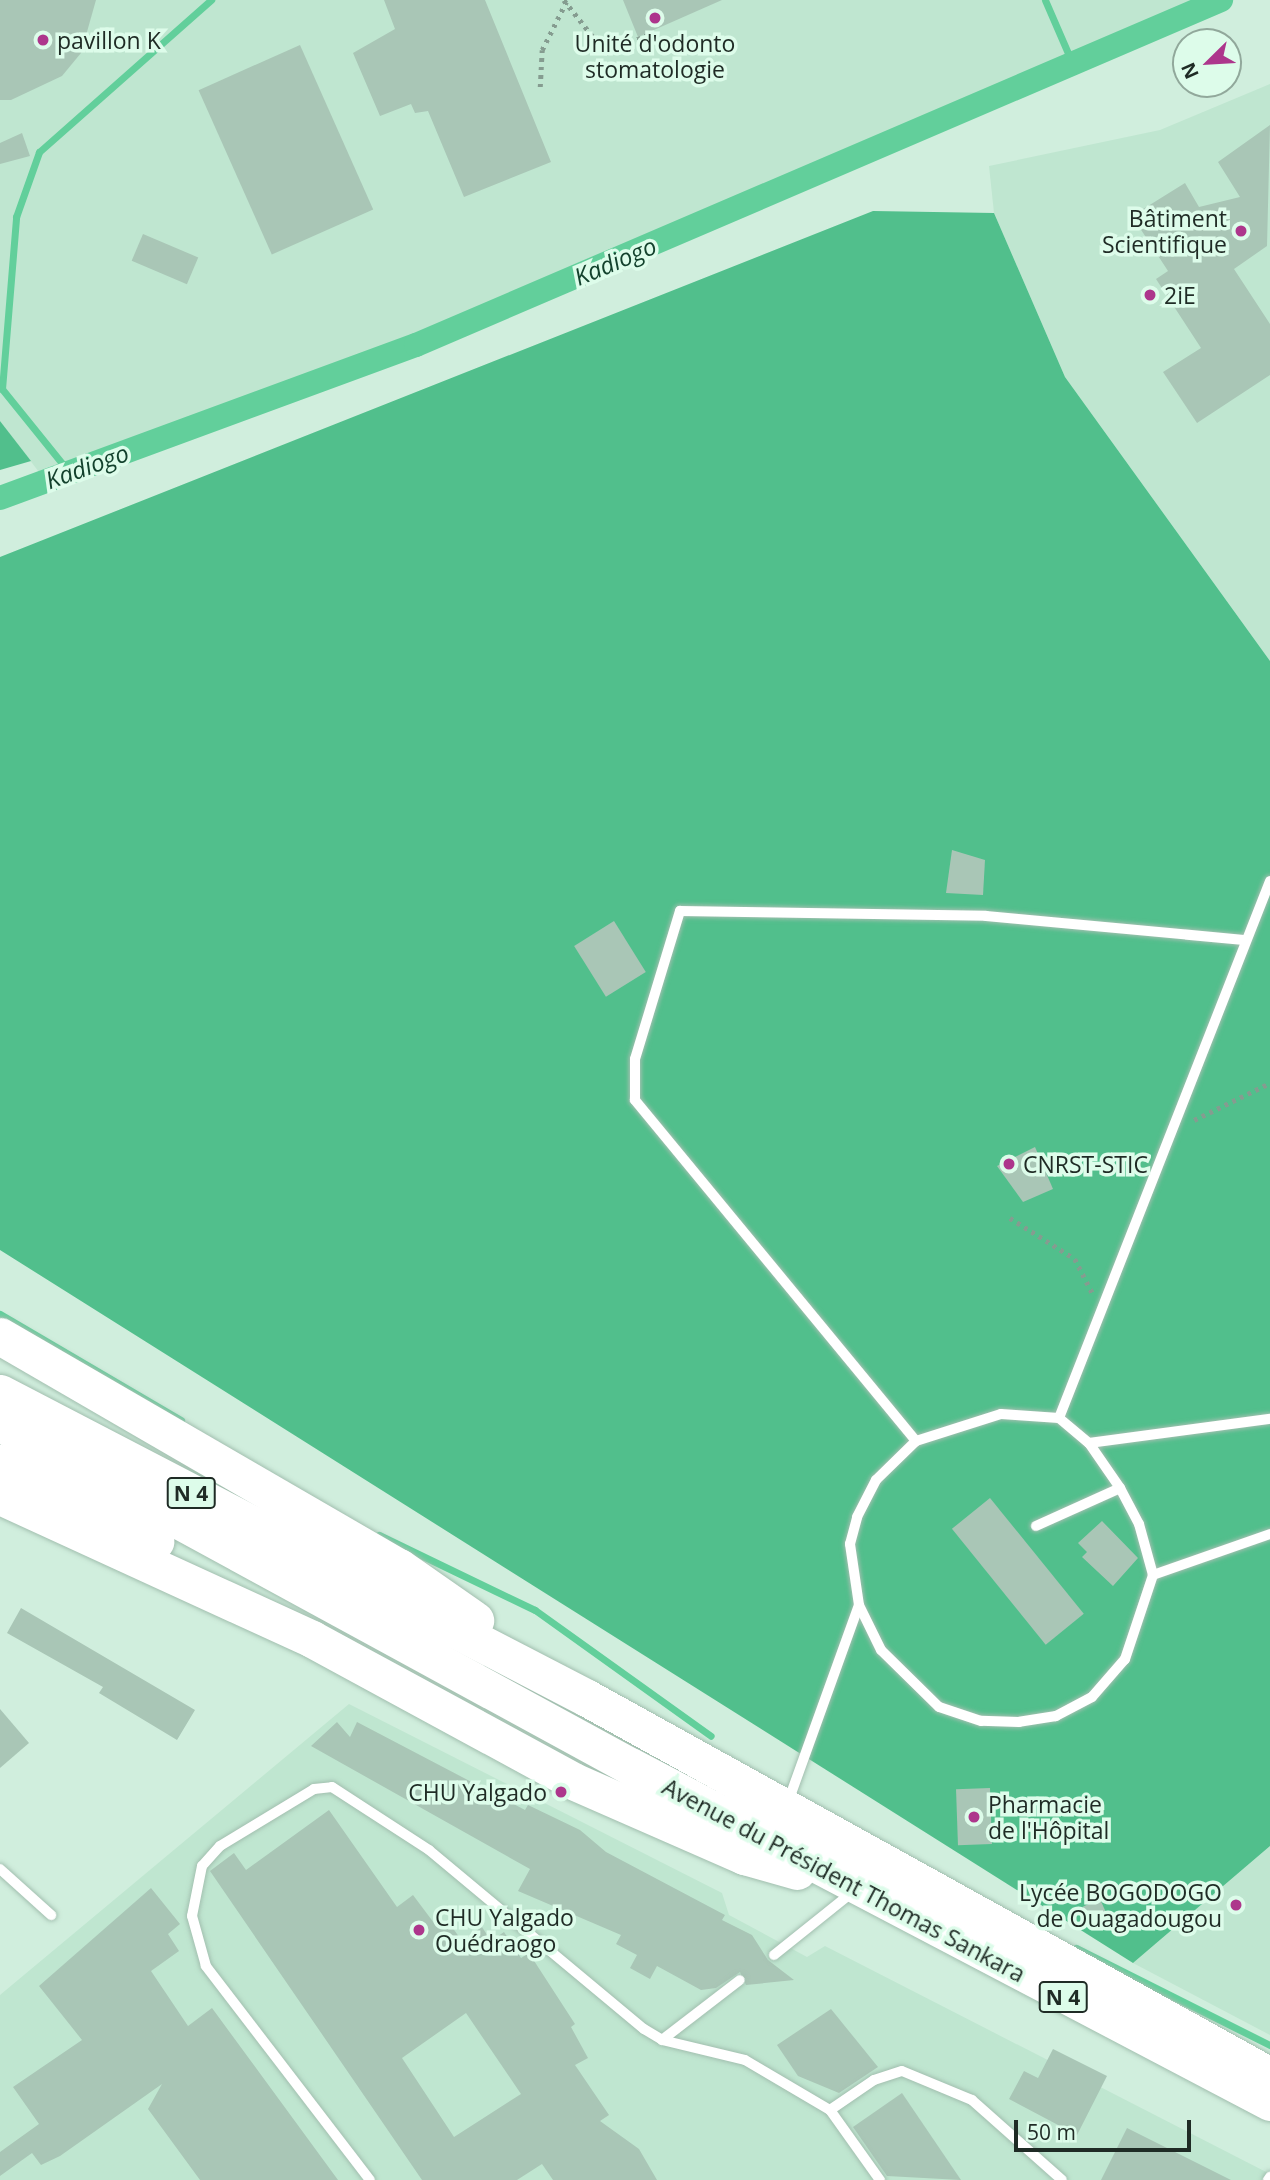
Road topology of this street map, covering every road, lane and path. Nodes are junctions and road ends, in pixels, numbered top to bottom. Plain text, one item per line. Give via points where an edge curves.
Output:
1 (565, 1) edge
2 (652, 33) dead end
3 (540, 88) dead end
4 (1270, 881) edge
5 (1244, 940) junction
6 (1270, 1083) edge
7 (1171, 1130) junction
8 (1010, 1218) dead end
9 (1101, 1308) junction
10 (0, 1336) edge
11 (0, 1393) edge
12 (1059, 1418) junction
13 (1270, 1419) edge
14 (0, 1423) edge
15 (916, 1441) junction
16 (1089, 1443) junction
17 (0, 1462) edge
18 (1119, 1488) junction
19 (0, 1496) edge
20 (1036, 1527) dead end
21 (1270, 1534) edge
22 (1153, 1575) junction
23 (859, 1605) junction
24 (587, 1698) junction
25 (569, 1733) junction
26 (786, 1808) junction
27 (0, 1870) edge
28 (859, 1887) junction
29 (51, 1915) dead end
30 (774, 1955) dead end
31 (740, 1980) dead end
32 (662, 2040) junction
33 (1270, 2076) edge
34 (1270, 2102) edge
35 (830, 2110) junction
36 (370, 2180) edge
37 (880, 2180) edge
38 (1062, 2180) edge

1 - 2 path via 606,53
1 - 3 path via 542,50
4 - 5 lane
5 - 7 lane
5 - 15 lane via 986,916 680,911 635,1059 635,1100
6 - 7 path
7 - 9 lane
8 - 9 path via 1075,1259
9 - 12 lane
10 - 24 highway via 399,1567
11 - 24 highway, N 4
12 - 15 lane via 991,1416
12 - 16 lane
13 - 16 lane
14 - 25 highway, N 4 via 259,1558
15 - 23 lane via 876,1480 858,1517 850,1544
16 - 18 lane
17 - 25 highway via 123,1526
18 - 20 lane
18 - 22 lane via 1139,1524
19 - 28 highway via 312,1639 573,1781 744,1856
21 - 22 lane
22 - 23 lane via 1125,1659 1092,1698 1056,1716 1020,1722 981,1721 939,1707 881,1650
23 - 26 lane
24 - 26 highway, Avenue du Président Thomas Sankara / N 4
25 - 28 highway, Avenue du Président Thomas Sankara / N 4
26 - 33 highway, Avenue du Président Thomas Sankara / N 4
27 - 29 lane
28 - 30 lane
28 - 34 highway, Avenue du Président Thomas Sankara / N 4
31 - 32 lane
32 - 35 lane via 727,2052
32 - 36 lane via 429,1850 345,1791 314,1789 220,1846 202,1866 191,1916 195,1941 230,2000
35 - 37 lane
35 - 38 lane via 874,2080 902,2071 972,2100

